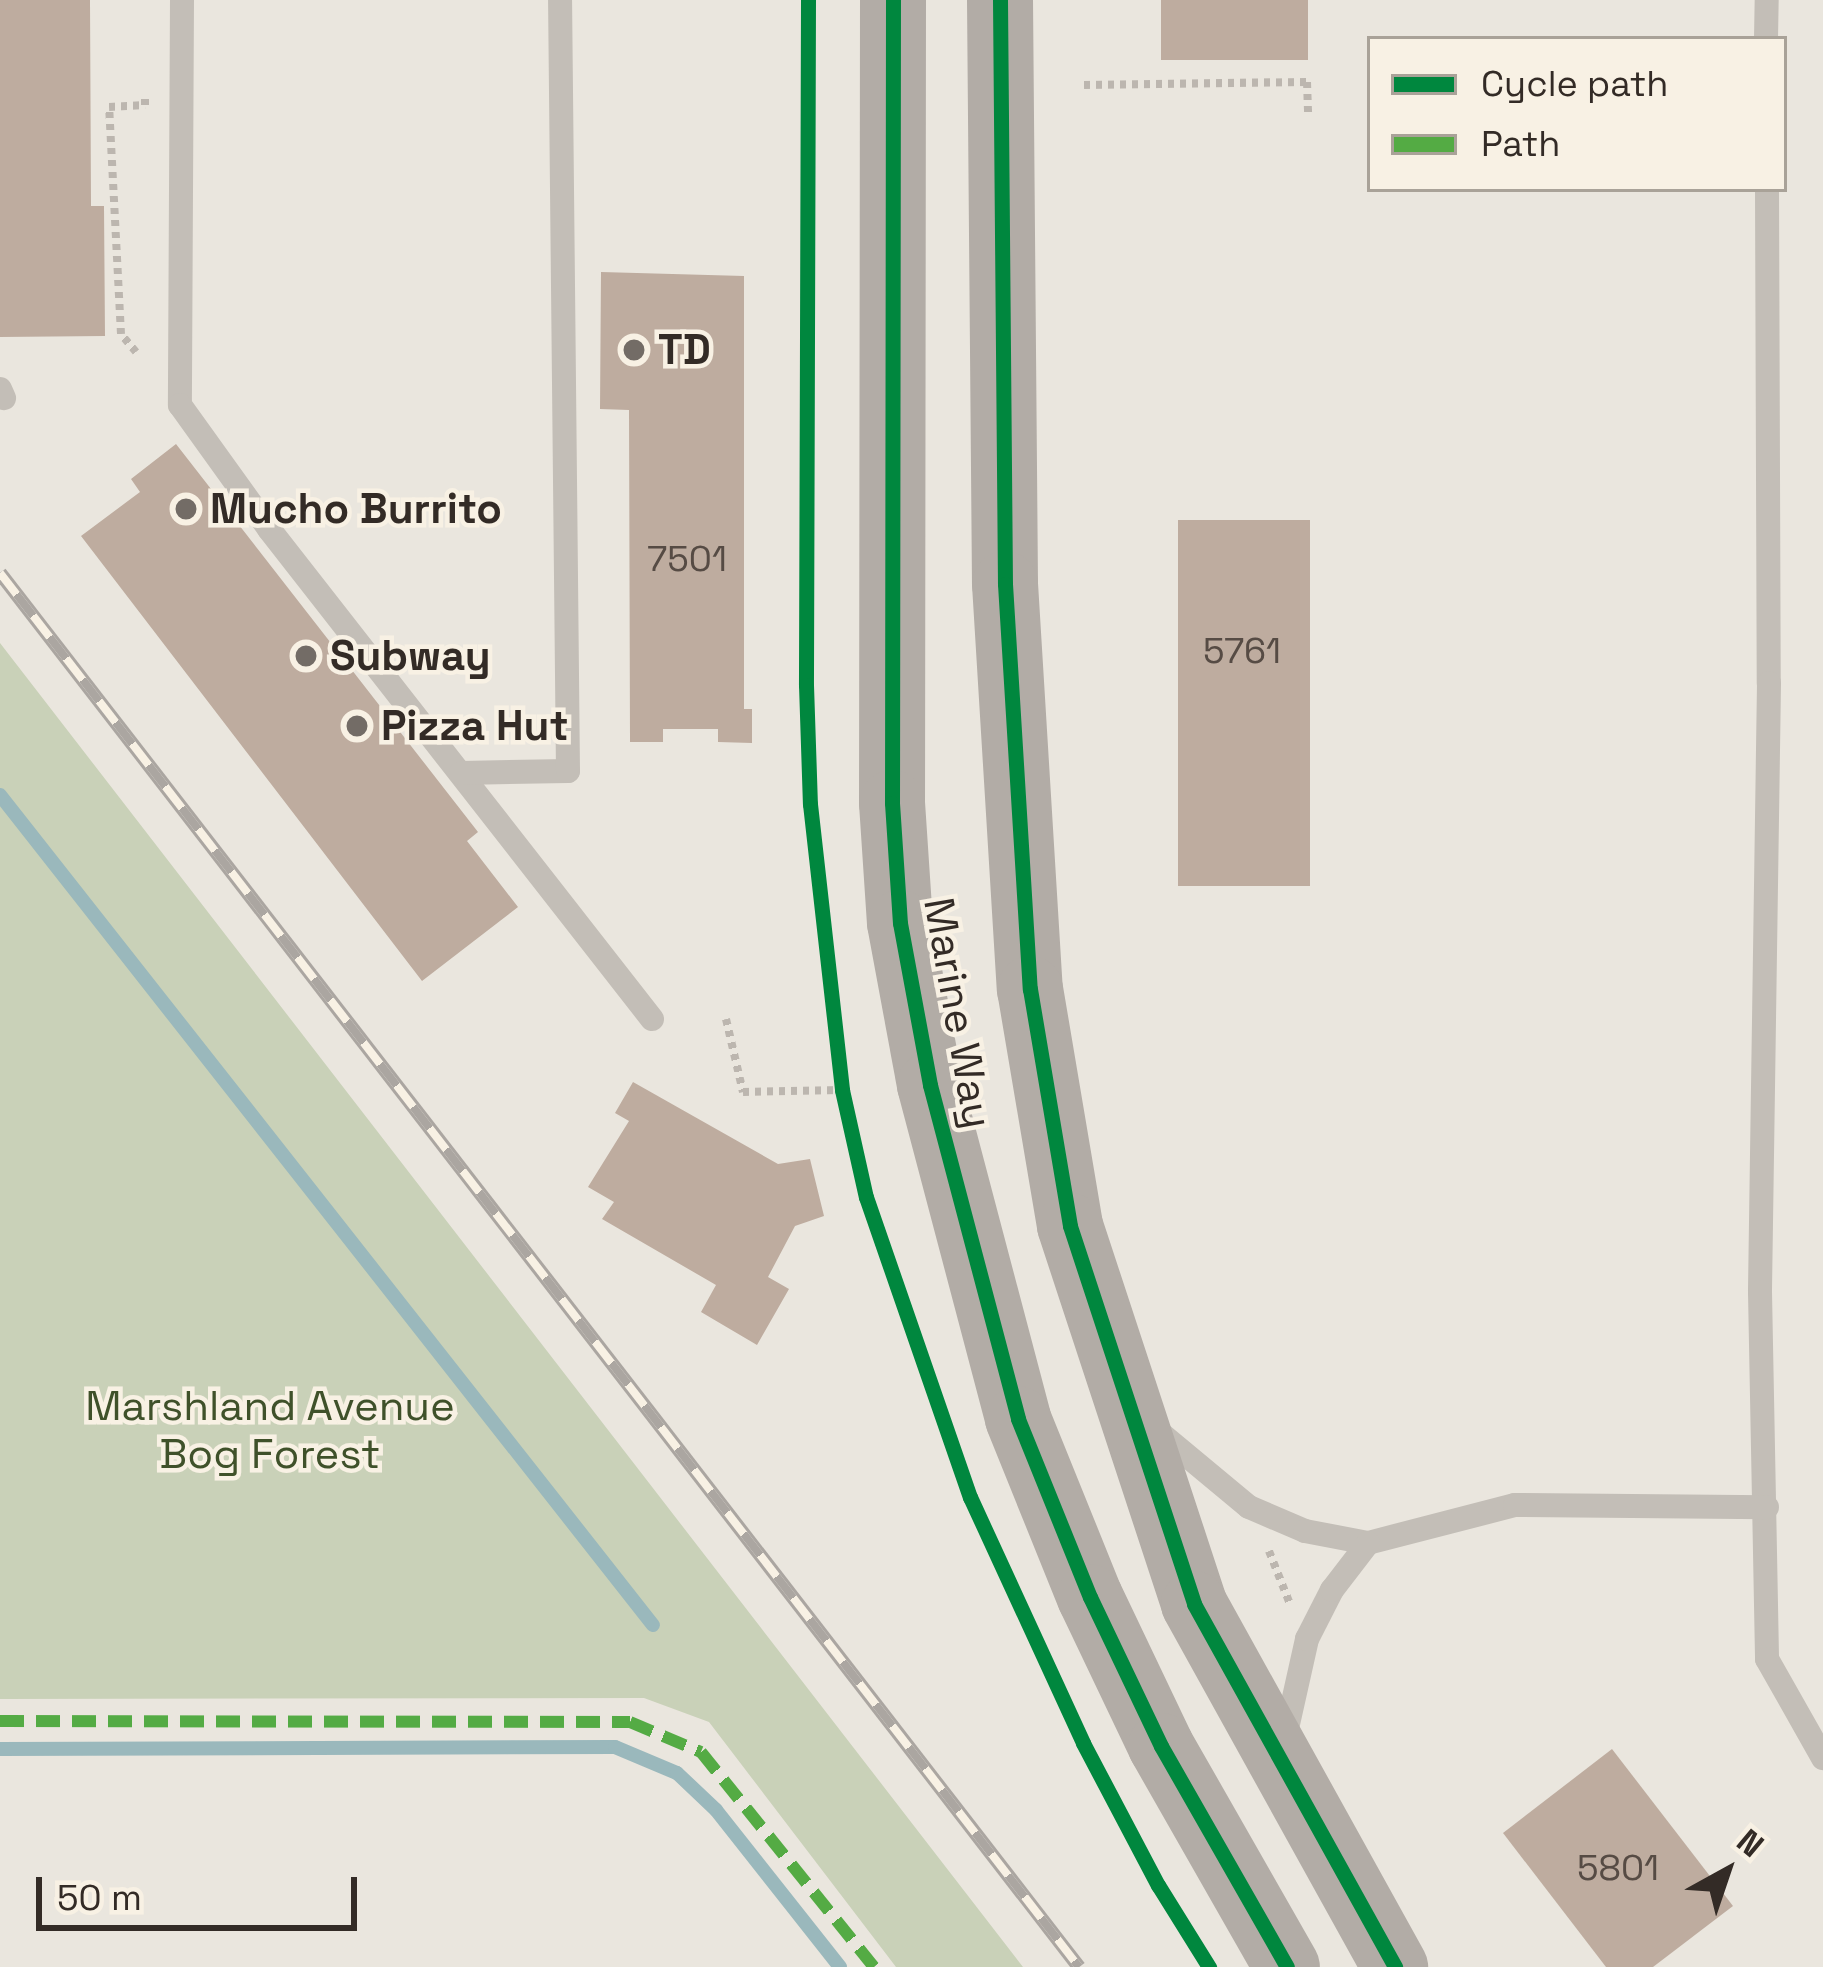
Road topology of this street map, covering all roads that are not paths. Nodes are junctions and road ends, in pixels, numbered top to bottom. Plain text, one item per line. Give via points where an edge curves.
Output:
1 (182, 0) edge
2 (560, 0) edge
3 (893, 0) edge
4 (1000, 0) edge
5 (1767, 0) edge
6 (1766, 36) edge
7 (1767, 192) edge
8 (461, 773) junction
9 (652, 1019) dead end
10 (1128, 1407) junction
11 (1767, 1508) junction
12 (1368, 1543) junction
13 (1823, 1758) edge
14 (1279, 1765) junction
15 (1287, 1967) edge
16 (1395, 1967) edge

1 - 8 lane via 180,405
2 - 8 lane via 568,770
3 - 15 main road, Marine Way via 892,803 900,923 930,1084 1018,1419 1162,1746
4 - 10 main road, Marine Way via 1005,584 1030,989 1070,1226
5 - 6 lane
7 - 11 lane via 1760,1292
8 - 9 lane
10 - 12 lane via 1249,1507 1305,1531
10 - 14 main road, Marine Way via 1194,1604
11 - 12 lane via 1515,1505
11 - 13 lane via 1767,1659
12 - 14 lane via 1307,1639
14 - 16 main road, Marine Way

